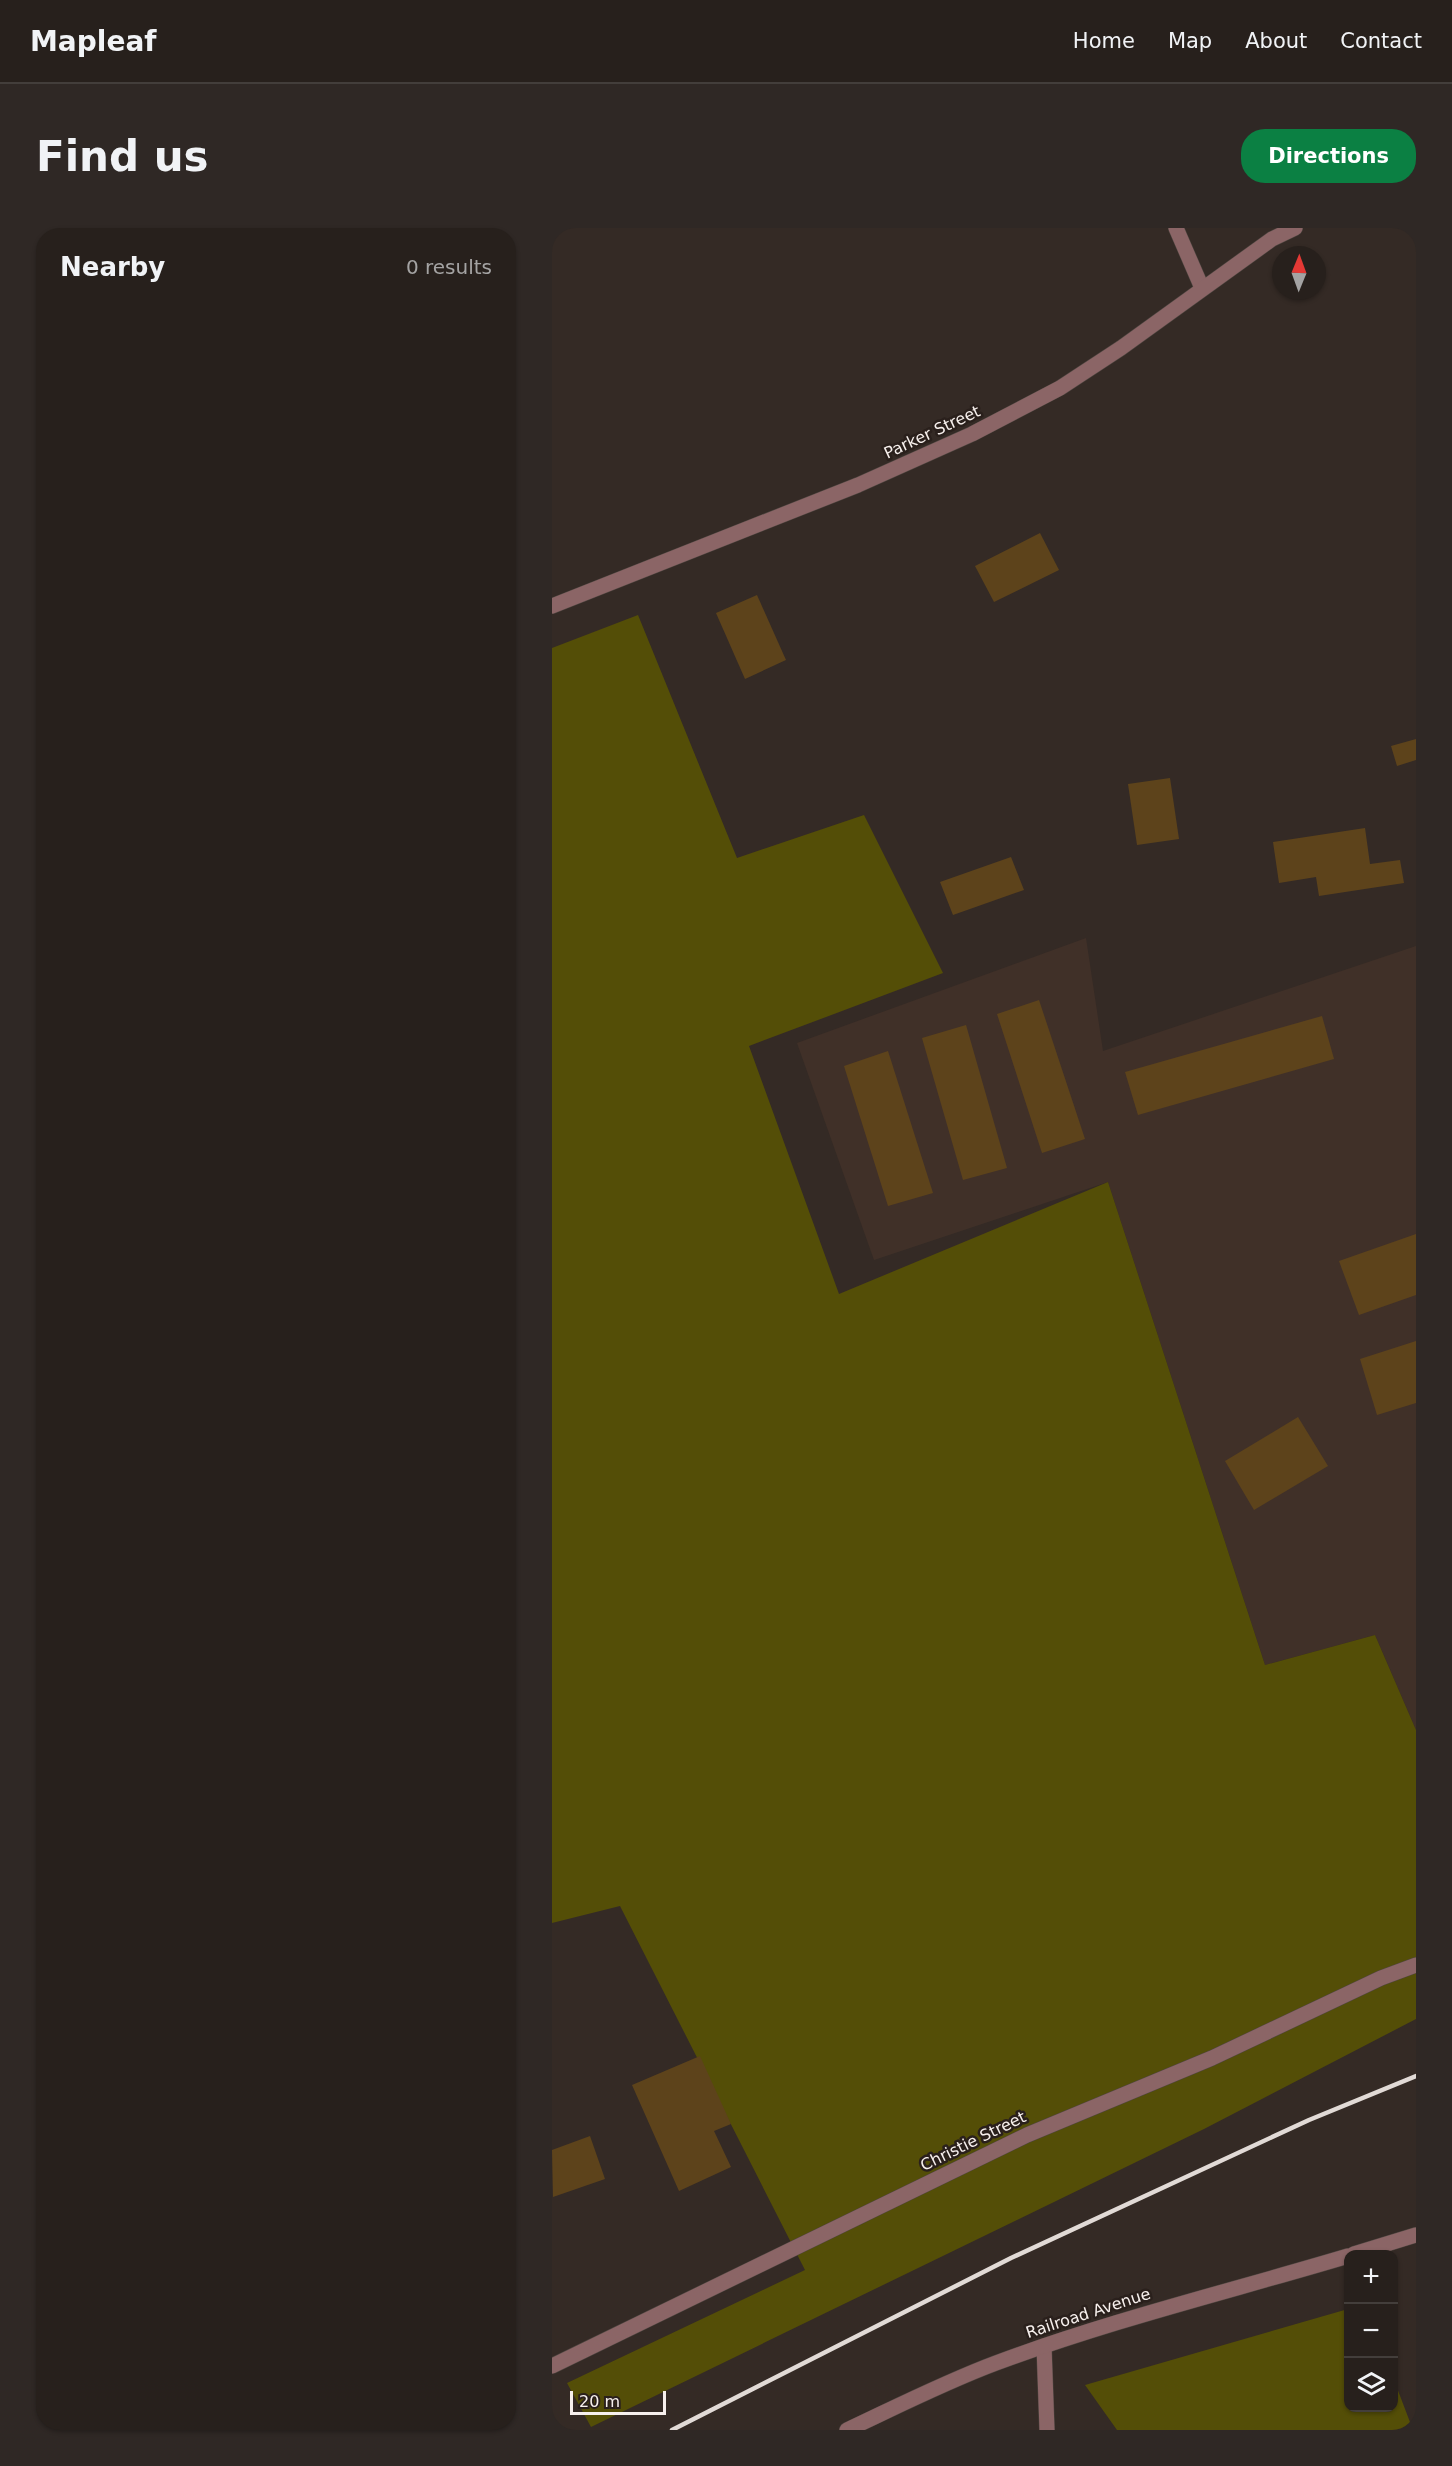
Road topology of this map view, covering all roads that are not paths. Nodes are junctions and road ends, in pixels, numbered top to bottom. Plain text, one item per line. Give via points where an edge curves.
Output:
1 (1176, 228) edge
2 (1295, 228) edge
3 (1202, 288) junction
4 (552, 606) edge
5 (1416, 1965) edge
6 (1416, 2235) edge
7 (1367, 2250) edge
8 (1344, 2257) edge
9 (1044, 2346) junction
10 (552, 2366) edge
11 (847, 2430) edge
12 (1047, 2430) edge

1 - 3 street
2 - 3 street, Parker Street via 1272,239
3 - 4 street, Parker Street via 1060,388 972,434 858,485
5 - 10 street, Christie Street via 1212,2058 1027,2135
6 - 7 street
8 - 9 street, Railroad Avenue
9 - 11 street, Railroad Avenue via 932,2390
9 - 12 street

